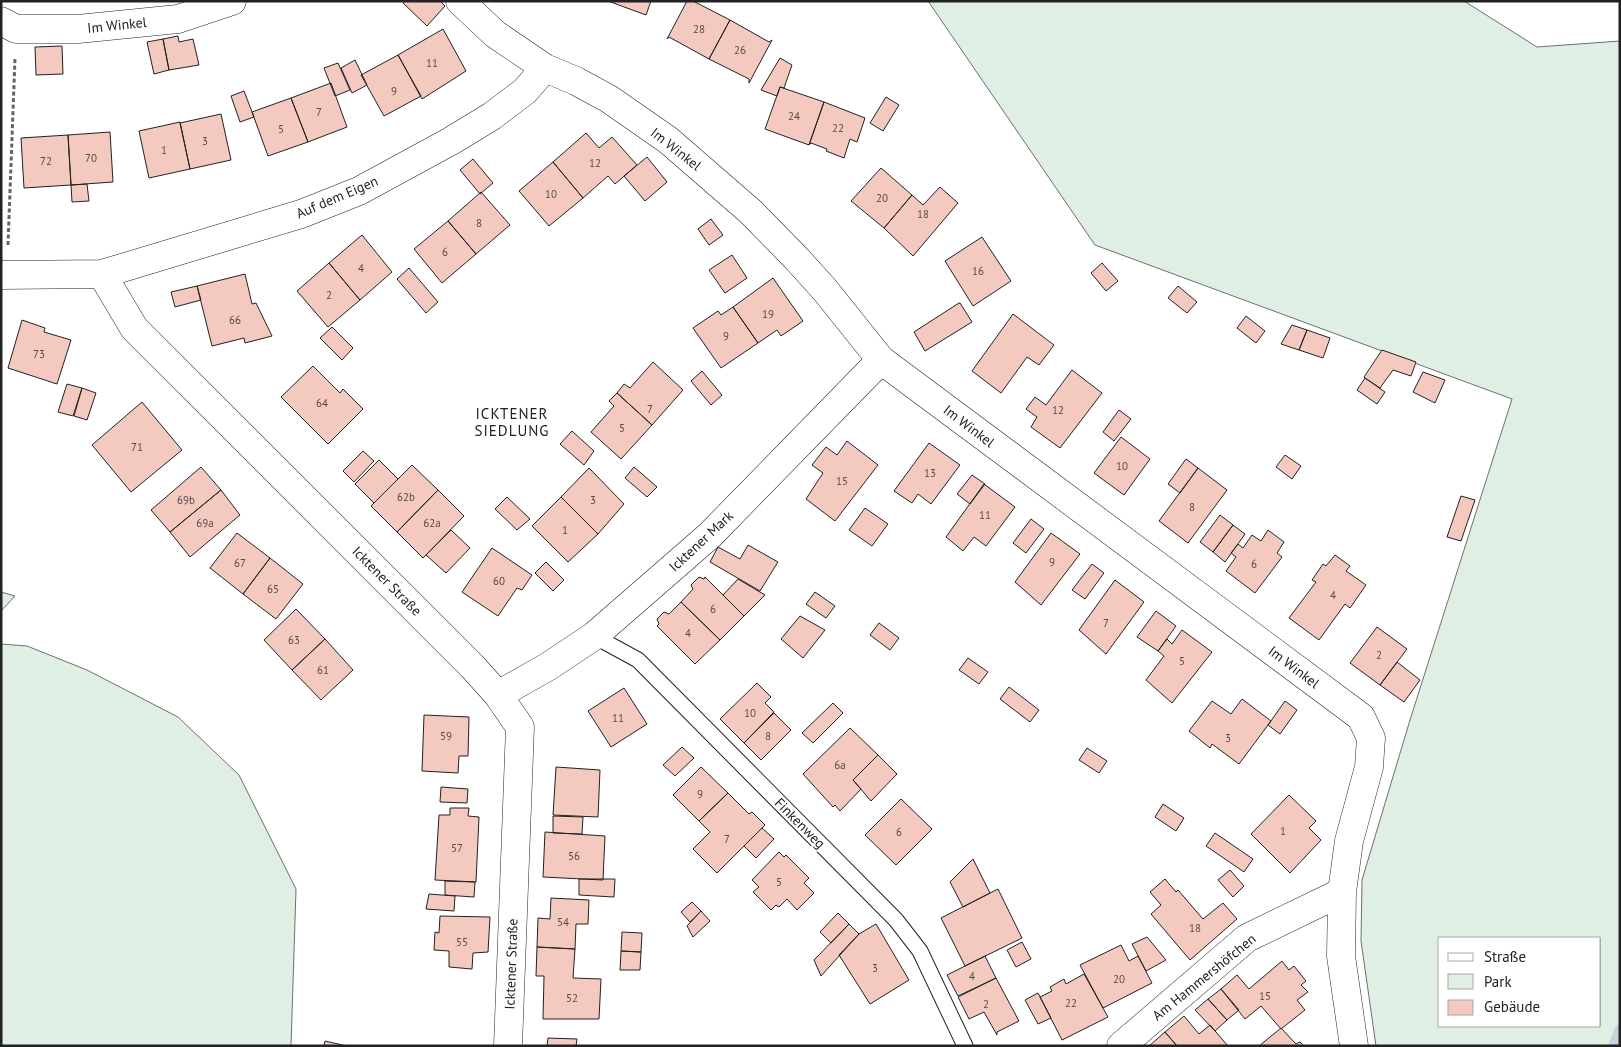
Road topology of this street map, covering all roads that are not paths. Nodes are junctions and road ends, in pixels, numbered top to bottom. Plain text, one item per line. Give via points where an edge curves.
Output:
1 (232, 1) edge
2 (460, 1) edge
3 (8, 25) edge
4 (545, 68) junction
5 (102, 274) junction
6 (3, 281) edge
7 (881, 360) junction
8 (594, 636) junction
9 (498, 694) junction
10 (1342, 892) junction
11 (508, 1046) edge
12 (966, 1046) edge
13 (1121, 1046) edge
14 (1354, 1046) edge

1 - 3 street, Im Winkel via 178,18 78,29
2 - 4 street, Im Winkel via 494,34
4 - 5 street, Auf dem Eigen via 525,90 492,116 359,191 301,214
4 - 7 street, Im Winkel via 576,81 668,140 751,212 825,290
5 - 6 street
5 - 9 street, Icktener Straße via 134,328
7 - 8 street, Icktener Mark via 710,534
7 - 10 street, Im Winkel via 1361,718 1371,738 1369,767 1349,841
8 - 9 street, Icktener Mark
8 - 12 lane, Finkenweg via 638,660 896,920 920,951
9 - 11 street, Icktener Straße via 520,727
10 - 13 street, Am Hammershöfchen via 1247,938
10 - 14 street via 1341,956

